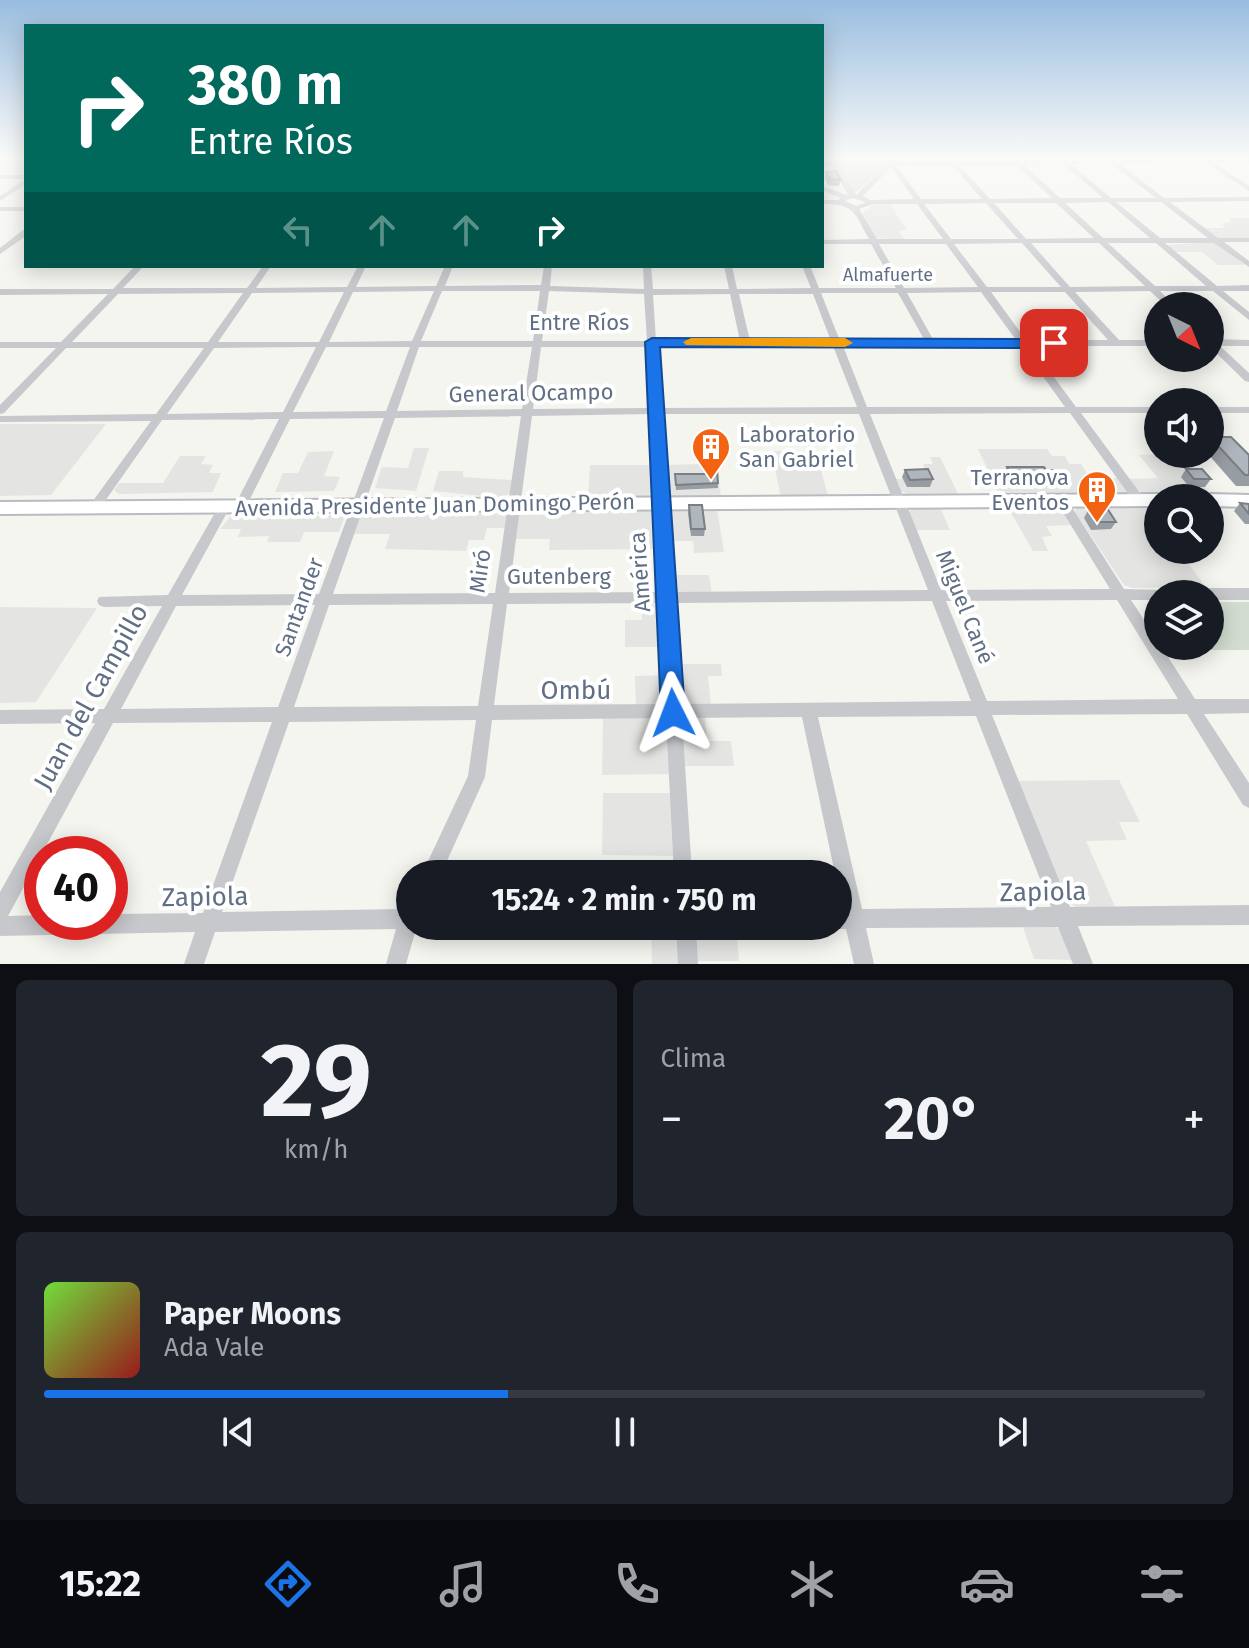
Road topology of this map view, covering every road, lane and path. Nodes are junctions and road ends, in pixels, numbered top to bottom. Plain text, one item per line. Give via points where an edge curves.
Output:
1 (852, 202) edge
2 (869, 202) joint
3 (920, 202) joint
4 (989, 202) edge
5 (1059, 202) edge
6 (1112, 202) edge
7 (1167, 202) edge
8 (855, 208) junction
9 (0, 209) edge
10 (24, 209) edge
11 (24, 233) edge
12 (1101, 240) junction
13 (1157, 240) junction
14 (1217, 240) junction
15 (1249, 240) edge
16 (949, 241) junction
17 (1024, 241) junction
18 (824, 242) edge
19 (873, 242) junction
20 (24, 246) edge
21 (3, 249) edge
22 (1249, 265) edge
23 (138, 268) edge
24 (265, 268) edge
25 (361, 268) edge
26 (448, 268) edge
27 (548, 268) edge
28 (647, 268) edge
29 (728, 268) edge
30 (807, 268) edge
31 (544, 288) junction
32 (1152, 288) junction
33 (1214, 288) junction
34 (1249, 288) edge
35 (349, 289) junction
36 (436, 289) junction
37 (1067, 289) junction
38 (984, 290) junction
39 (115, 291) junction
40 (248, 291) junction
41 (734, 291) junction
42 (816, 291) junction
43 (902, 291) junction
44 (0, 292) edge
45 (648, 292) junction
46 (1156, 292) edge
47 (1249, 317) edge
48 (537, 342) junction
49 (652, 342) junction
50 (745, 342) junction
51 (322, 343) junction
52 (416, 343) junction
53 (837, 343) junction
54 (931, 343) junction
55 (1116, 343) junction
56 (1144, 343) edge
57 (1224, 343) edge
58 (1249, 343) edge
59 (211, 344) junction
60 (1024, 344) junction
61 (0, 345) edge
62 (63, 345) junction
63 (1224, 356) edge
64 (1249, 379) edge
65 (1073, 410) junction
66 (1144, 410) edge
67 (1224, 410) edge
68 (1249, 410) edge
69 (0, 411) edge
70 (656, 411) junction
71 (863, 411) junction
72 (527, 412) junction
73 (390, 416) junction
74 (160, 417) junction
75 (284, 417) junction
76 (0, 419) edge
77 (1139, 500) junction
78 (1144, 500) edge
79 (1224, 500) edge
80 (1062, 501) junction
81 (1249, 501) edge
82 (900, 502) junction
83 (659, 503) junction
84 (514, 504) junction
85 (358, 506) junction
86 (232, 507) junction
87 (0, 508) edge
88 (94, 508) junction
89 (1144, 594) edge
90 (1224, 594) edge
91 (1249, 594) edge
92 (936, 595) junction
93 (1121, 595) junction
94 (666, 597) junction
95 (500, 598) junction
96 (173, 600) junction
97 (325, 600) junction
98 (104, 601) dead end
99 (1249, 706) edge
100 (1192, 707) junction
101 (981, 708) junction
102 (809, 712) junction
103 (673, 713) junction
104 (107, 714) junction
105 (485, 715) junction
106 (282, 716) junction
107 (0, 717) edge
108 (1249, 799) edge
109 (438, 860) edge
110 (682, 860) edge
111 (836, 860) edge
112 (0, 911) edge
113 (1249, 915) edge
114 (1065, 917) junction
115 (396, 918) edge
116 (852, 919) edge
117 (209, 923) junction
118 (0, 926) edge
119 (852, 932) edge
120 (403, 940) edge
121 (687, 940) edge
122 (194, 964) edge
123 (396, 964) edge
124 (688, 964) edge
125 (864, 964) edge
126 (1083, 964) edge

1 - 8 street
2 - 3 street
2 - 8 street
3 - 16 street
4 - 17 street
5 - 12 street
6 - 13 street
7 - 14 street
8 - 19 street
9 - 10 street
11 - 21 street
12 - 13 street
12 - 17 street
12 - 32 street
13 - 14 street
13 - 33 street
14 - 15 street
14 - 22 street
16 - 17 street
16 - 19 street
16 - 38 street
17 - 37 street
18 - 19 street
19 - 43 street
20 - 21 street
23 - 39 street
24 - 40 street
25 - 35 street, Juan del Campillo
26 - 36 street, Santander
27 - 31 street, Miró
28 - 45 street, América
29 - 41 street
30 - 42 street, Miguel Cané
31 - 36 street, Almafuerte
31 - 45 street, Almafuerte
31 - 48 street, Miró
32 - 33 street, Almafuerte
32 - 37 street, Almafuerte
32 - 46 street
33 - 34 street, Almafuerte
33 - 47 street
35 - 36 street, Almafuerte
35 - 40 street, Almafuerte
35 - 51 street, Juan del Campillo
36 - 52 street, Santander
37 - 38 street, Almafuerte
37 - 55 street
38 - 43 street, Almafuerte
38 - 60 street
39 - 40 street, Almafuerte
39 - 44 street, Almafuerte
39 - 62 street
40 - 59 street
41 - 42 street, Almafuerte
41 - 45 street, Almafuerte
41 - 50 street
42 - 43 street, Almafuerte
42 - 53 street, Miguel Cané
43 - 54 street
45 - 49 street, América
48 - 49 street, Entre Ríos
48 - 52 street, Entre Ríos
48 - 72 street, Miró
49 - 50 street, Entre Ríos
49 - 70 street, América
50 - 53 street, Entre Ríos
51 - 52 street, Entre Ríos
51 - 59 street, Entre Ríos
51 - 75 street, Juan del Campillo
52 - 73 street, Santander
53 - 54 street, Entre Ríos
53 - 71 street, Miguel Cané
54 - 60 street, Entre Ríos
55 - 56 street, Entre Ríos
55 - 60 street, Entre Ríos
57 - 58 street
59 - 62 street, Entre Ríos
59 - 74 street
60 - 65 street
61 - 62 street, Entre Ríos
62 - 69 street
63 - 64 street
65 - 66 street, General Ocampo
65 - 71 street, General Ocampo
65 - 77 street
67 - 68 street
70 - 71 street, General Ocampo
70 - 72 street, General Ocampo
70 - 83 street, América
71 - 82 street, Miguel Cané
72 - 73 street, General Ocampo
72 - 84 street, Miró
73 - 75 street, General Ocampo
73 - 85 street, Santander
74 - 75 street, General Ocampo
74 - 76 street, General Ocampo
74 - 88 street
75 - 86 street, Juan del Campillo
77 - 78 main road, Avenida Presidente Juan Domingo Perón
77 - 80 main road, Avenida Presidente Juan Domingo Perón
79 - 81 main road
80 - 82 main road, Avenida Presidente Juan Domingo Perón
80 - 93 street
82 - 83 main road, Avenida Presidente Juan Domingo Perón
82 - 92 street, Miguel Cané
83 - 84 main road, Avenida Presidente Juan Domingo Perón
83 - 94 street, América
84 - 85 main road, Avenida Presidente Juan Domingo Perón
84 - 95 street, Miró
85 - 86 main road, Avenida Presidente Juan Domingo Perón
85 - 97 street, Santander
86 - 88 main road, Avenida Presidente Juan Domingo Perón
86 - 96 street, Juan del Campillo
87 - 88 main road, Avenida Presidente Juan Domingo Perón
89 - 93 street, Gutenberg
90 - 91 street
92 - 93 street, Gutenberg
92 - 94 street, Gutenberg
92 - 101 street, Miguel Cané
93 - 100 street
94 - 95 street, Gutenberg
94 - 103 street, América
95 - 97 street, Gutenberg
95 - 105 street, Miró
96 - 97 street, Gutenberg
96 - 98 street, Gutenberg
96 - 104 street, Juan del Campillo
97 - 106 street, Santander
99 - 100 street, Ombú
100 - 101 street, Ombú
100 - 108 street
101 - 102 street, Ombú
101 - 114 street, Miguel Cané
102 - 103 street, Ombú
102 - 111 street
103 - 105 street, Ombú
103 - 110 street, América
104 - 106 street, Ombú
104 - 107 street, Ombú
104 - 112 street, Juan del Campillo
105 - 106 street, Ombú
105 - 109 street, Miró via 473,787
106 - 117 street, Santander
113 - 114 street, Zapiola
114 - 116 street, Zapiola
114 - 126 street, Miguel Cané
115 - 117 street, Zapiola
117 - 118 street, Zapiola
117 - 122 street, Santander
119 - 125 street
120 - 123 street
121 - 124 street

